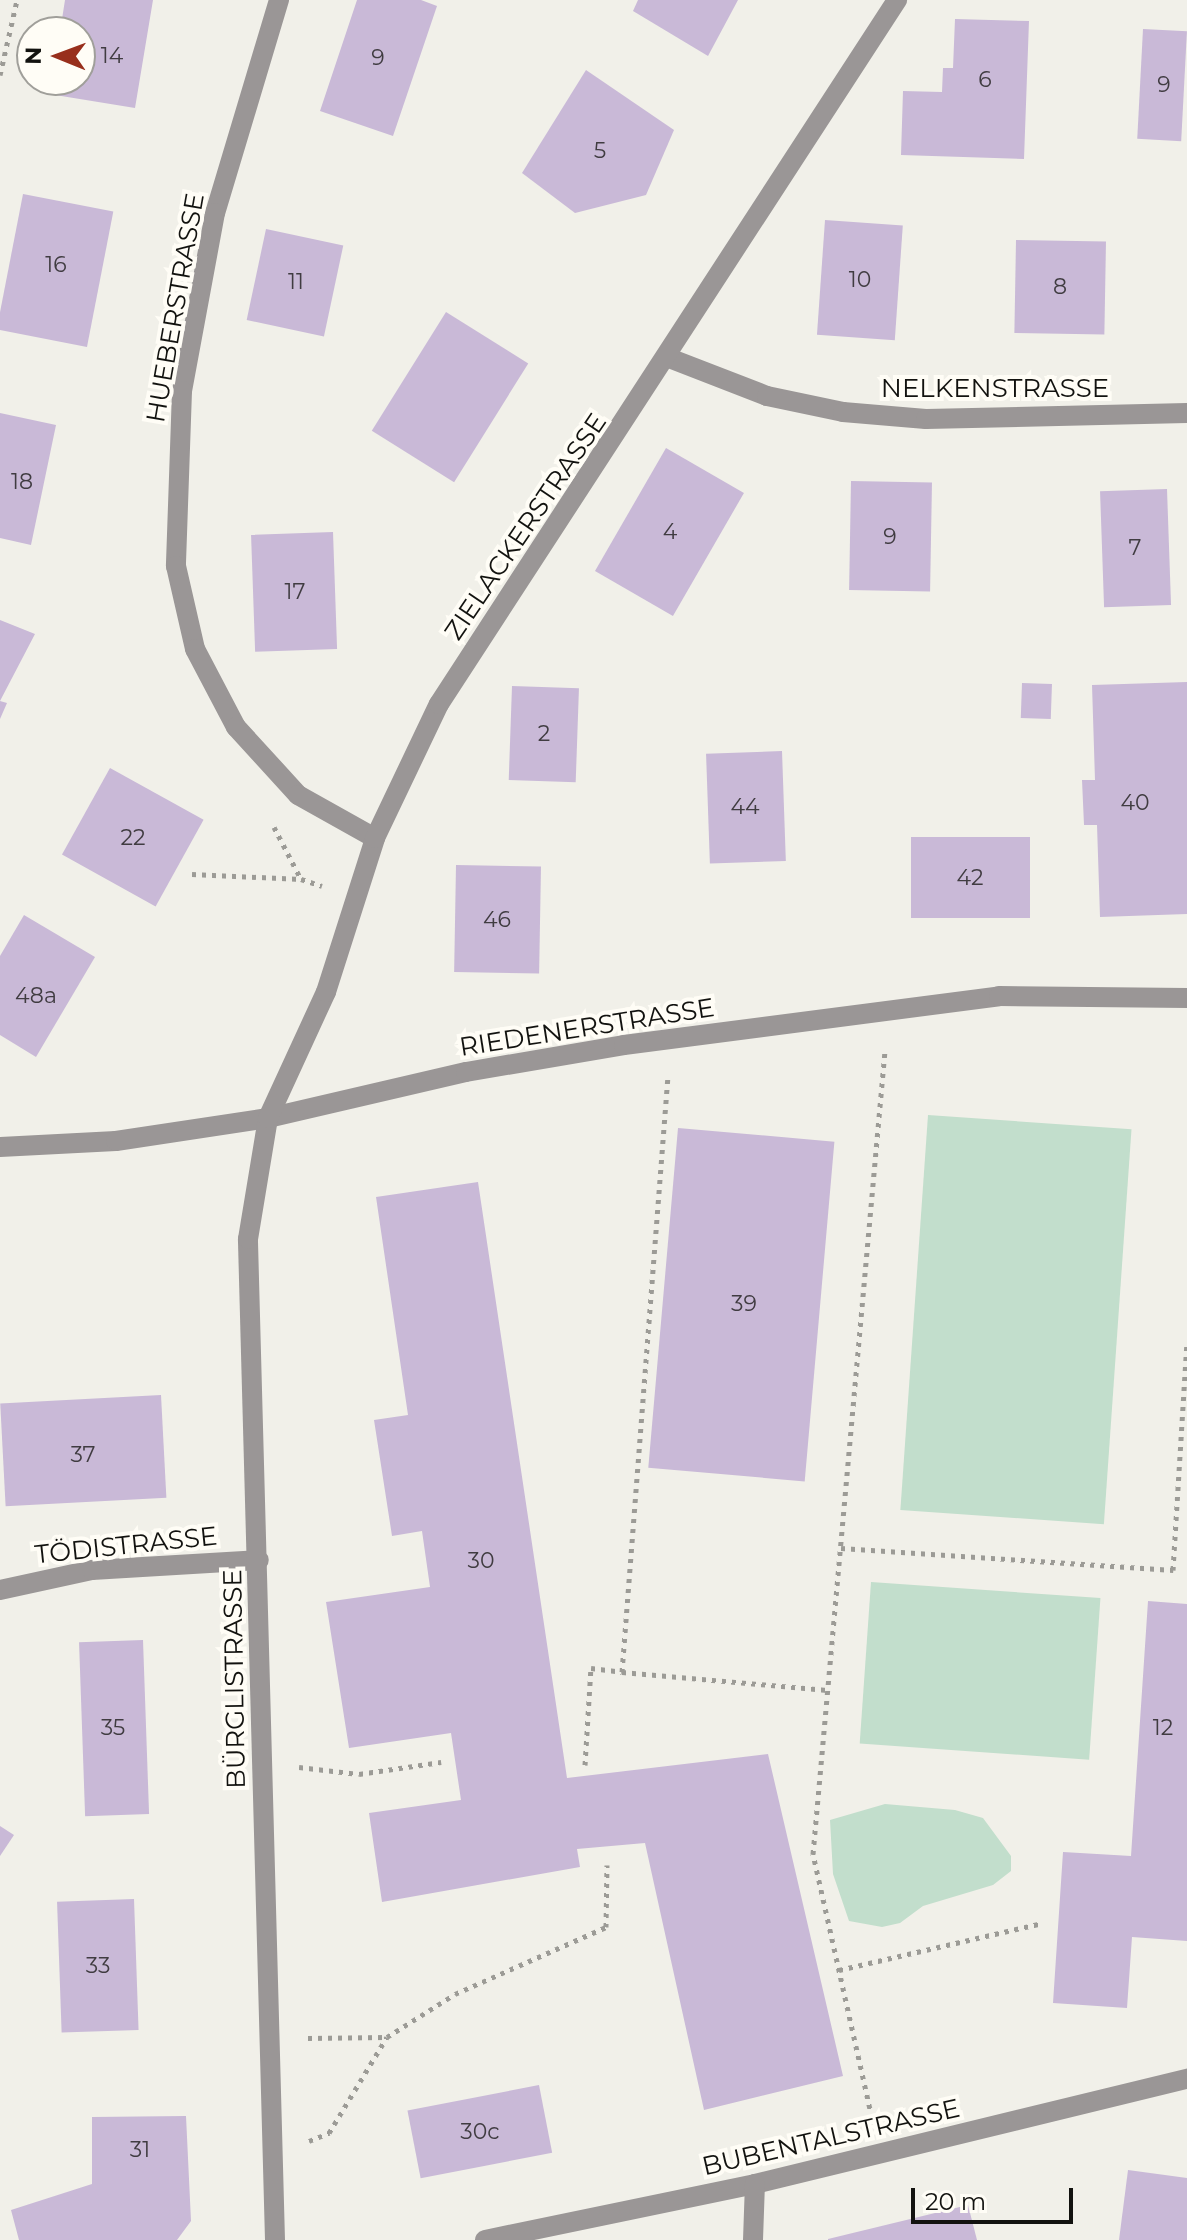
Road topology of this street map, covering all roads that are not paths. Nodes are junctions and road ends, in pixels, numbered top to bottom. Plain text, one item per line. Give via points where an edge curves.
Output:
1 (279, 0) edge
2 (897, 0) edge
3 (669, 358) junction
4 (1187, 413) edge
5 (375, 838) junction
6 (1187, 998) edge
7 (268, 1118) junction
8 (0, 1147) edge
9 (259, 1560) junction
10 (0, 1590) edge
11 (1187, 2079) edge
12 (755, 2184) junction
13 (275, 2240) edge
14 (485, 2240) edge
15 (753, 2240) edge

1 - 5 street, HUEBERSTRASSE via 215,213 182,391 176,566 195,649 236,727 298,795
2 - 3 street, ZIELACKERSTRASSE
3 - 4 street, NELKENSTRASSE via 767,396 843,412 926,419
3 - 5 street, ZIELACKERSTRASSE via 439,704
5 - 7 street, ZIELACKERSTRASSE via 326,992
6 - 7 street, RIEDENERSTRASSE via 985,997 608,1048 466,1072
7 - 8 street, RIEDENERSTRASSE via 116,1141
7 - 9 street, BÜRGLISTRASSE via 248,1239
9 - 10 street, TÖDISTRASSE via 92,1570
9 - 13 street, BÜRGLISTRASSE
11 - 12 street, BUBENTALSTRASSE
12 - 14 street, BUBENTALSTRASSE
12 - 15 street

